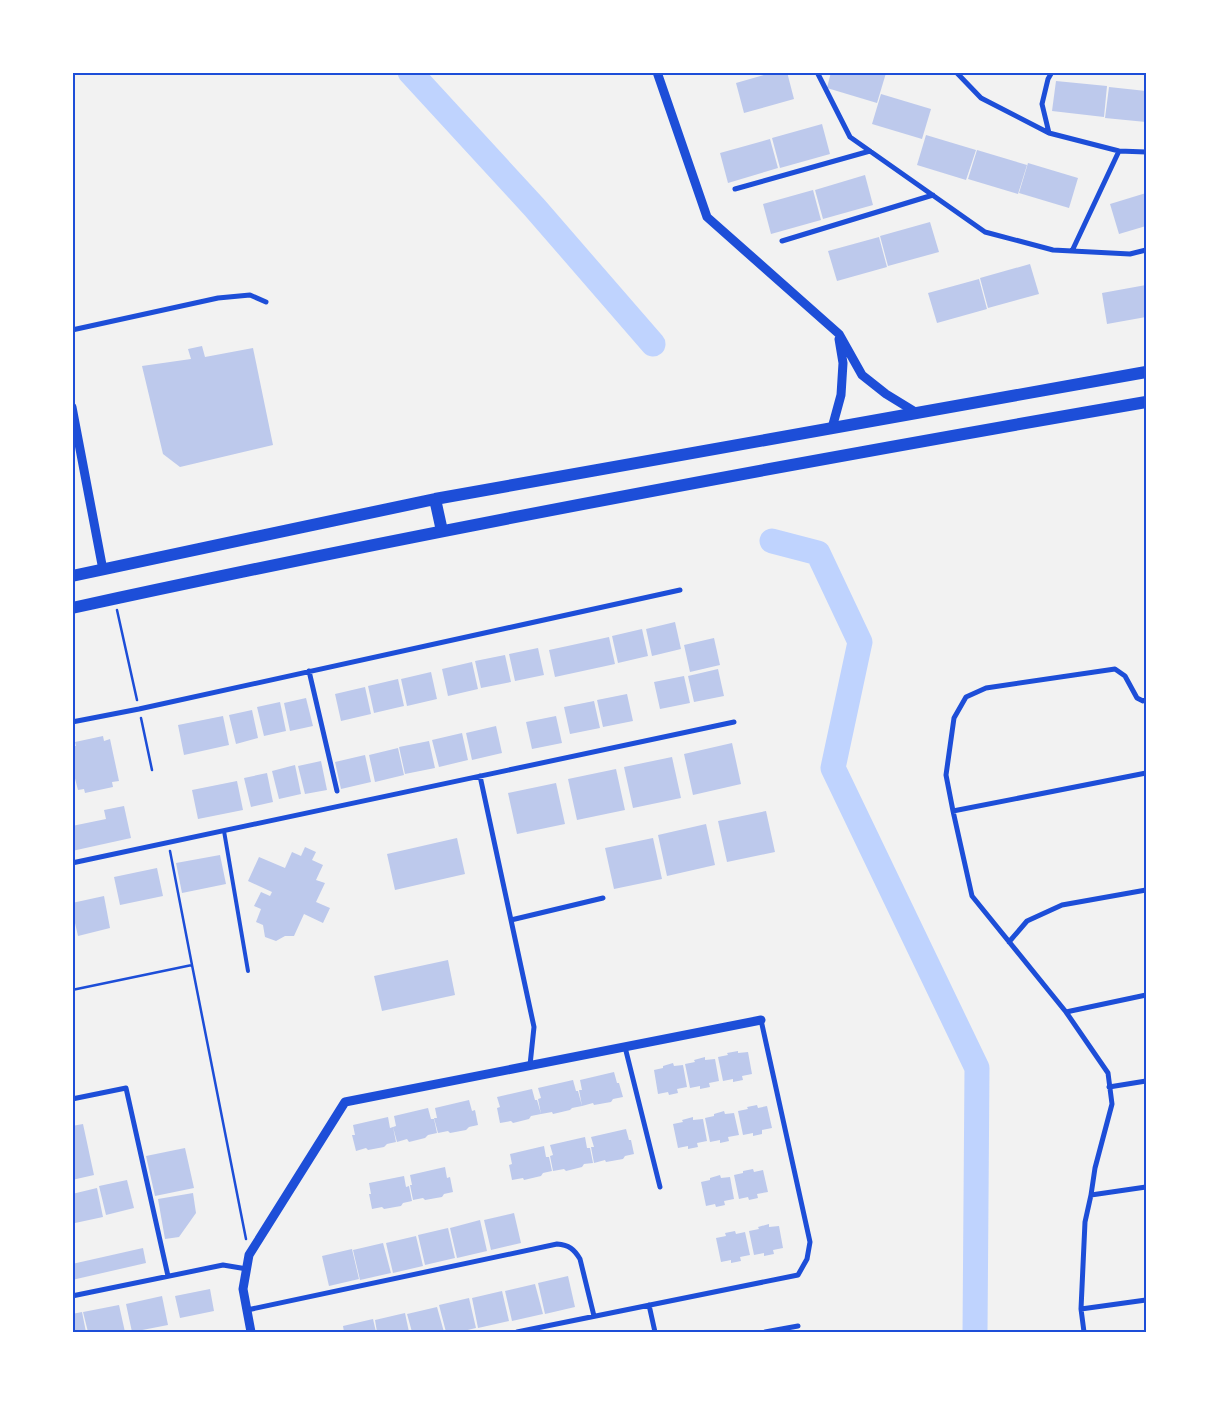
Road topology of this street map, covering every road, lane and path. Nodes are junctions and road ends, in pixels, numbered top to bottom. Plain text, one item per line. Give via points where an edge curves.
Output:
1 (658, 72) edge
2 (816, 72) edge
3 (956, 72) edge
4 (1052, 72) edge
5 (1048, 133) junction
6 (870, 151) junction
7 (1119, 151) junction
8 (1146, 152) edge
9 (735, 189) dead end
10 (933, 195) junction
11 (782, 241) dead end
12 (1146, 250) edge
13 (1072, 251) junction
14 (266, 302) dead end
15 (72, 330) edge
16 (839, 334) junction
17 (1146, 372) edge
18 (1146, 402) edge
19 (72, 407) edge
20 (918, 413) junction
21 (832, 428) junction
22 (435, 499) junction
23 (442, 531) junction
24 (103, 570) junction
25 (72, 576) edge
26 (680, 590) dead end
27 (115, 599) junction
28 (72, 608) edge
29 (309, 671) junction
30 (1146, 700) edge
31 (139, 709) junction
32 (72, 722) edge
33 (734, 722) dead end
34 (152, 770) dead end
35 (1146, 774) edge
36 (480, 776) junction
37 (336, 791) dead end
38 (953, 811) junction
39 (224, 831) junction
40 (168, 843) junction
41 (72, 863) edge
42 (1146, 890) edge
43 (603, 898) dead end
44 (511, 920) junction
45 (1009, 942) junction
46 (192, 965) junction
47 (248, 971) dead end
48 (72, 990) edge
49 (1146, 995) edge
50 (1066, 1012) junction
51 (761, 1020) joint
52 (625, 1047) junction
53 (530, 1065) junction
54 (1146, 1081) edge
55 (1109, 1088) junction
56 (72, 1099) edge
57 (660, 1186) dead end
58 (1146, 1187) edge
59 (1091, 1195) junction
60 (249, 1255) junction
61 (247, 1269) junction
62 (168, 1276) junction
63 (72, 1296) edge
64 (1146, 1300) edge
65 (648, 1305) junction
66 (1081, 1309) junction
67 (246, 1310) junction
68 (594, 1316) junction
69 (798, 1326) dead end
70 (251, 1332) edge
71 (517, 1332) edge
72 (655, 1332) edge
73 (766, 1332) edge
74 (1084, 1332) edge

1 - 16 street via 706,217
2 - 6 street via 850,137
3 - 5 street via 982,98
4 - 5 street via 1042,104
5 - 7 street
6 - 9 street
6 - 10 street
7 - 8 street
7 - 13 street
10 - 11 street
10 - 13 street via 985,232 1053,250
12 - 13 street via 1130,254
14 - 15 street via 250,295 218,298
16 - 20 street via 862,375
16 - 21 street via 843,363 841,395
17 - 20 main road
18 - 23 main road via 924,440
19 - 24 street
20 - 21 main road
21 - 22 main road
22 - 23 main road
22 - 24 main road
23 - 27 main road
24 - 25 main road
26 - 29 street
27 - 28 main road
27 - 31 path
29 - 31 street
29 - 37 street
30 - 38 street via 1137,698 1125,676 1116,669 986,688 966,697 954,718 946,775
31 - 32 street
31 - 34 path
33 - 36 street
35 - 38 street
36 - 39 street
36 - 44 street
38 - 45 street via 972,896
39 - 40 street
39 - 47 lane
40 - 41 street
40 - 46 path
42 - 45 street via 1062,905 1027,921
43 - 44 street
44 - 53 street via 534,1027
45 - 50 street
46 - 48 path
46 - 60 path
49 - 50 street
50 - 55 street via 1108,1073
51 - 52 street
51 - 65 street via 810,1242 807,1259 798,1275
52 - 53 street
52 - 57 street
53 - 60 street via 345,1102
54 - 55 street
55 - 59 street via 1112,1104
56 - 62 street via 126,1088
58 - 59 street
59 - 66 street via 1085,1222
60 - 61 street
61 - 62 street via 223,1265
61 - 67 street via 243,1289
62 - 63 street
64 - 66 street
65 - 68 street
65 - 72 street
66 - 74 street
67 - 68 street via 557,1244 570,1246 580,1259
67 - 70 street
68 - 71 street
69 - 73 street

